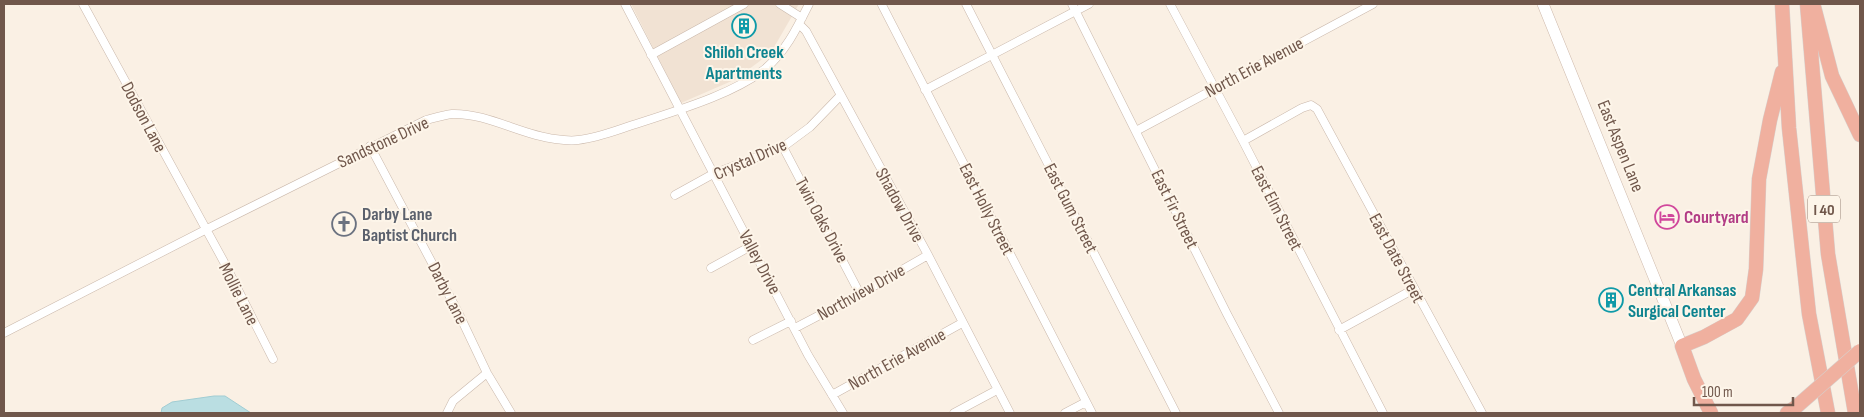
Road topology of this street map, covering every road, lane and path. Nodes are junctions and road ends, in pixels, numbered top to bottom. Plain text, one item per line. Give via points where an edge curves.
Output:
1 (83, 4) edge
2 (625, 4) edge
3 (744, 4) edge
4 (780, 4) edge
5 (809, 4) edge
6 (966, 4) edge
7 (1089, 4) edge
8 (1170, 4) edge
9 (1373, 4) edge
10 (1543, 4) edge
11 (1782, 4) edge
12 (1807, 4) edge
13 (1814, 4) edge
14 (882, 5) dead end
15 (1074, 7) edge
16 (800, 21) junction
17 (651, 55) junction
18 (992, 55) junction
19 (1785, 58) junction
20 (1215, 88) junction
21 (925, 90) junction
22 (841, 95) junction
23 (679, 109) junction
24 (1136, 130) junction
25 (1860, 136) edge
26 (1243, 141) junction
27 (370, 146) junction
28 (783, 147) junction
29 (713, 174) junction
30 (675, 195) dead end
31 (205, 230) junction
32 (751, 246) junction
33 (928, 255) junction
34 (711, 268) dead end
35 (1414, 289) junction
36 (860, 294) junction
37 (962, 323) junction
38 (793, 324) junction
39 (1339, 330) junction
40 (4, 333) edge
41 (753, 340) dead end
42 (1682, 346) junction
43 (1860, 351) edge
44 (272, 359) dead end
45 (487, 373) junction
46 (997, 390) junction
47 (832, 395) junction
48 (1086, 402) junction
49 (1791, 410) edge
50 (447, 413) edge
51 (511, 413) edge
52 (844, 413) edge
53 (954, 413) edge
54 (1010, 413) edge
55 (1065, 413) edge
56 (1092, 413) edge
57 (1176, 413) edge
58 (1279, 413) edge
59 (1383, 413) edge
60 (1482, 413) edge
61 (1711, 413) edge
62 (1828, 413) edge
63 (1855, 413) edge

1 - 31 street, Dodson Lane
2 - 17 street, Valley Drive
3 - 17 street
4 - 16 street
5 - 16 street, Sandstone Drive
6 - 18 street, East Gum Street
7 - 15 street
8 - 20 street, East Elm Street
9 - 20 street, North Erie Avenue
10 - 42 street, East Aspen Lane
11 - 19 highway, I 40
12 - 63 highway, I 40 via 1828,254
13 - 25 highway via 1832,76
14 - 21 street, East Holly Street
15 - 18 street
15 - 24 street, East Fir Street
16 - 22 street, Shadow Drive
16 - 23 street, Sandstone Drive via 786,46 764,69 733,87
17 - 23 street, Valley Drive
18 - 21 street
18 - 57 street, East Gum Street
19 - 42 highway via 1759,179 1752,298 1737,318
19 - 62 highway, I 40 via 1808,314
20 - 24 street, North Erie Avenue
20 - 26 street, East Elm Street
21 - 48 street, East Holly Street
22 - 28 street, Crystal Drive via 810,127
22 - 33 street, Shadow Drive
23 - 27 street, Sandstone Drive via 600,136 577,140 553,139 474,116 452,114 426,120
23 - 29 street, Valley Drive
24 - 58 street, East Fir Street
26 - 35 street, East Date Street via 1302,108 1311,105 1317,109
26 - 39 street, East Elm Street
27 - 31 street, Sandstone Drive
27 - 45 street, Darby Lane
28 - 29 street, Crystal Drive
28 - 36 street, Twin Oaks Drive
29 - 30 street, Crystal Drive
29 - 32 street, Valley Drive
31 - 40 street, Sandstone Drive
31 - 44 street, Mollie Lane
32 - 34 street
32 - 38 street, Valley Drive
33 - 36 street, Northview Drive
33 - 37 street, Shadow Drive
35 - 39 street
35 - 60 street, East Date Street
36 - 38 street, Northview Drive
37 - 46 street, Shadow Drive
37 - 47 street, North Erie Avenue
38 - 41 street, Northview Drive
38 - 47 street, Valley Drive
39 - 59 street, East Elm Street
42 - 61 highway, East Aspen Lane
43 - 49 highway, bridge
45 - 50 street via 453,401
45 - 51 street, Darby Lane
46 - 53 street
46 - 54 street, Shadow Drive
47 - 52 street, Valley Drive
48 - 55 street
48 - 56 street, East Holly Street

